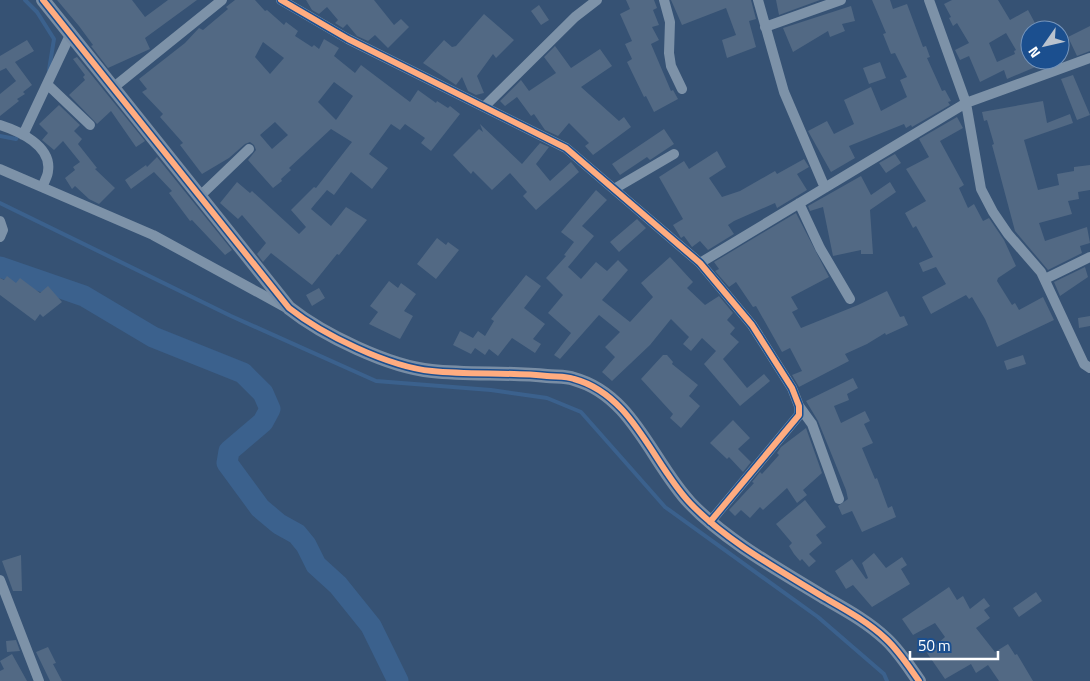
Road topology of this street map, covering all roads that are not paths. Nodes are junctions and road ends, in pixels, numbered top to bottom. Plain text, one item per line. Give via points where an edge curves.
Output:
1 (43, 0) edge
2 (222, 0) edge
3 (281, 0) edge
4 (596, 0) edge
5 (664, 0) edge
6 (758, 0) edge
7 (841, 0) edge
8 (929, 0) edge
9 (765, 27) junction
10 (71, 33) junction
11 (1090, 58) edge
12 (48, 85) junction
13 (114, 87) junction
14 (682, 89) dead end
15 (966, 103) junction
16 (484, 107) junction
17 (90, 125) dead end
18 (3, 126) edge
19 (22, 134) junction
20 (250, 149) dead end
21 (674, 154) dead end
22 (0, 169) edge
23 (43, 186) junction
24 (825, 188) junction
25 (614, 190) junction
26 (200, 196) junction
27 (799, 203) junction
28 (1090, 257) edge
29 (700, 263) junction
30 (1044, 279) junction
31 (850, 298) dead end
32 (288, 308) junction
33 (1090, 368) edge
34 (800, 406) junction
35 (839, 499) dead end
36 (710, 522) junction
37 (0, 580) edge
38 (39, 681) edge
39 (920, 681) edge

1 - 10 street
2 - 13 street
3 - 16 street via 348,39
4 - 16 street
5 - 14 street via 670,22 671,66
6 - 9 street
7 - 9 street
8 - 15 street
9 - 24 street via 784,92
10 - 12 street
10 - 13 street
11 - 15 street
12 - 17 street
12 - 19 street
13 - 26 street
15 - 24 street
15 - 30 street via 981,189 993,212
16 - 25 street via 566,148
18 - 19 street
19 - 23 street via 37,144 48,162
20 - 26 street
21 - 25 street
22 - 23 street
23 - 32 street via 153,235
24 - 27 street
25 - 29 street
26 - 32 street
27 - 29 street
27 - 31 street via 820,248
28 - 30 street
29 - 34 street via 752,325
30 - 33 street via 1084,364
32 - 36 street via 325,332 408,368 530,374 573,378 585,383 616,403 689,503
34 - 35 street via 812,424
34 - 36 street via 799,415
36 - 39 street via 886,639
37 - 38 street

